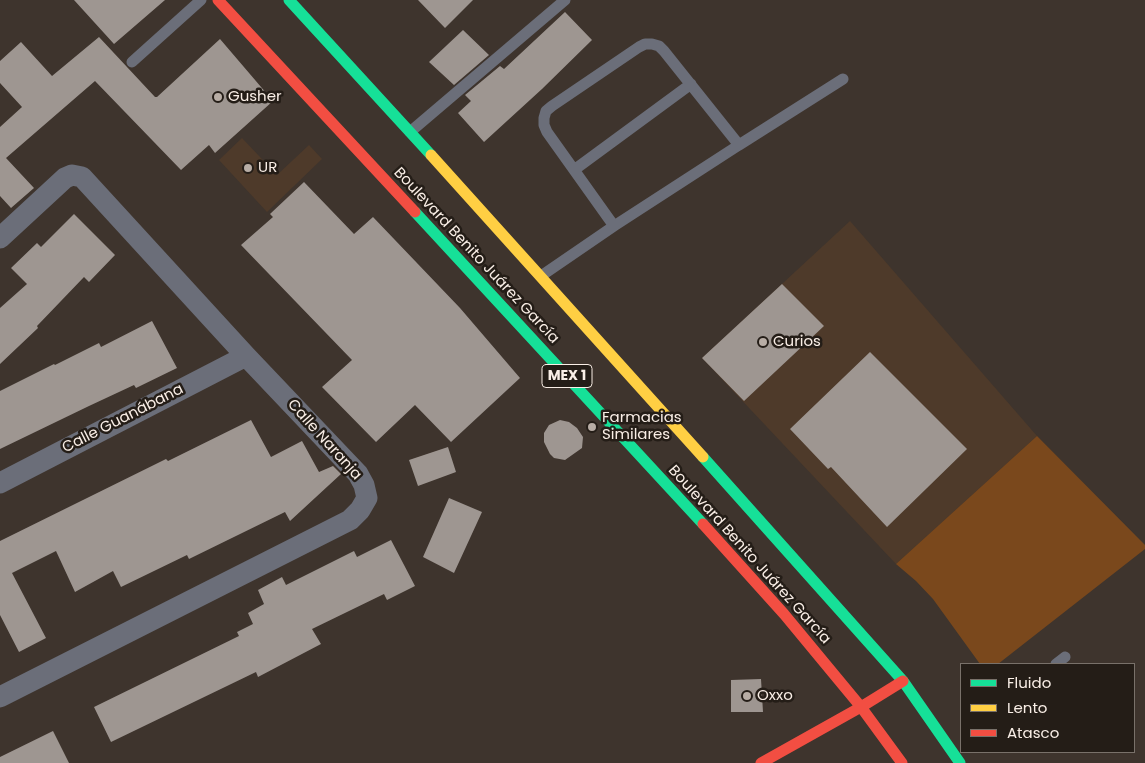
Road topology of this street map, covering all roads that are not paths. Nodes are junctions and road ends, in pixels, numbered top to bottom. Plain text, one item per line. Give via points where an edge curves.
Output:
1 (202, 0) edge
2 (218, 0) edge
3 (289, 0) edge
4 (565, 0) edge
5 (132, 62) dead end
6 (843, 79) dead end
7 (691, 84) junction
8 (410, 132) junction
9 (739, 145) junction
10 (574, 170) junction
11 (614, 226) junction
12 (0, 238) edge
13 (541, 276) junction
14 (246, 356) junction
15 (0, 483) edge
16 (1066, 657) dead end
17 (1057, 663) edge
18 (903, 681) junction
19 (0, 697) edge
20 (861, 707) junction
21 (897, 762) edge
22 (761, 763) edge
23 (960, 763) edge

1 - 5 lane
2 - 20 main road, Boulevard Benito Juárez García / MEX 1 via 612,424 784,614
3 - 8 main road, Boulevard Benito Juárez García / MEX 1
4 - 8 lane
6 - 9 lane
7 - 9 lane
7 - 10 lane
7 - 10 lane via 659,46 645,44 552,106 546,111 544,126
8 - 13 main road, Boulevard Benito Juárez García / MEX 1
9 - 11 lane
10 - 11 lane
11 - 13 lane
12 - 14 street, Calle Naranja via 65,178 72,175 82,177
13 - 18 main road, Boulevard Benito Juárez García / MEX 1
14 - 15 street, Calle Guanábana
14 - 19 street, Calle Naranja via 358,474 367,498 360,510 350,520
16 - 17 lane
18 - 20 main road
18 - 23 main road, Boulevard Benito Juárez García / MEX 1 via 951,743
20 - 21 main road, Boulevard Benito Juárez García / MEX 1
20 - 22 main road

